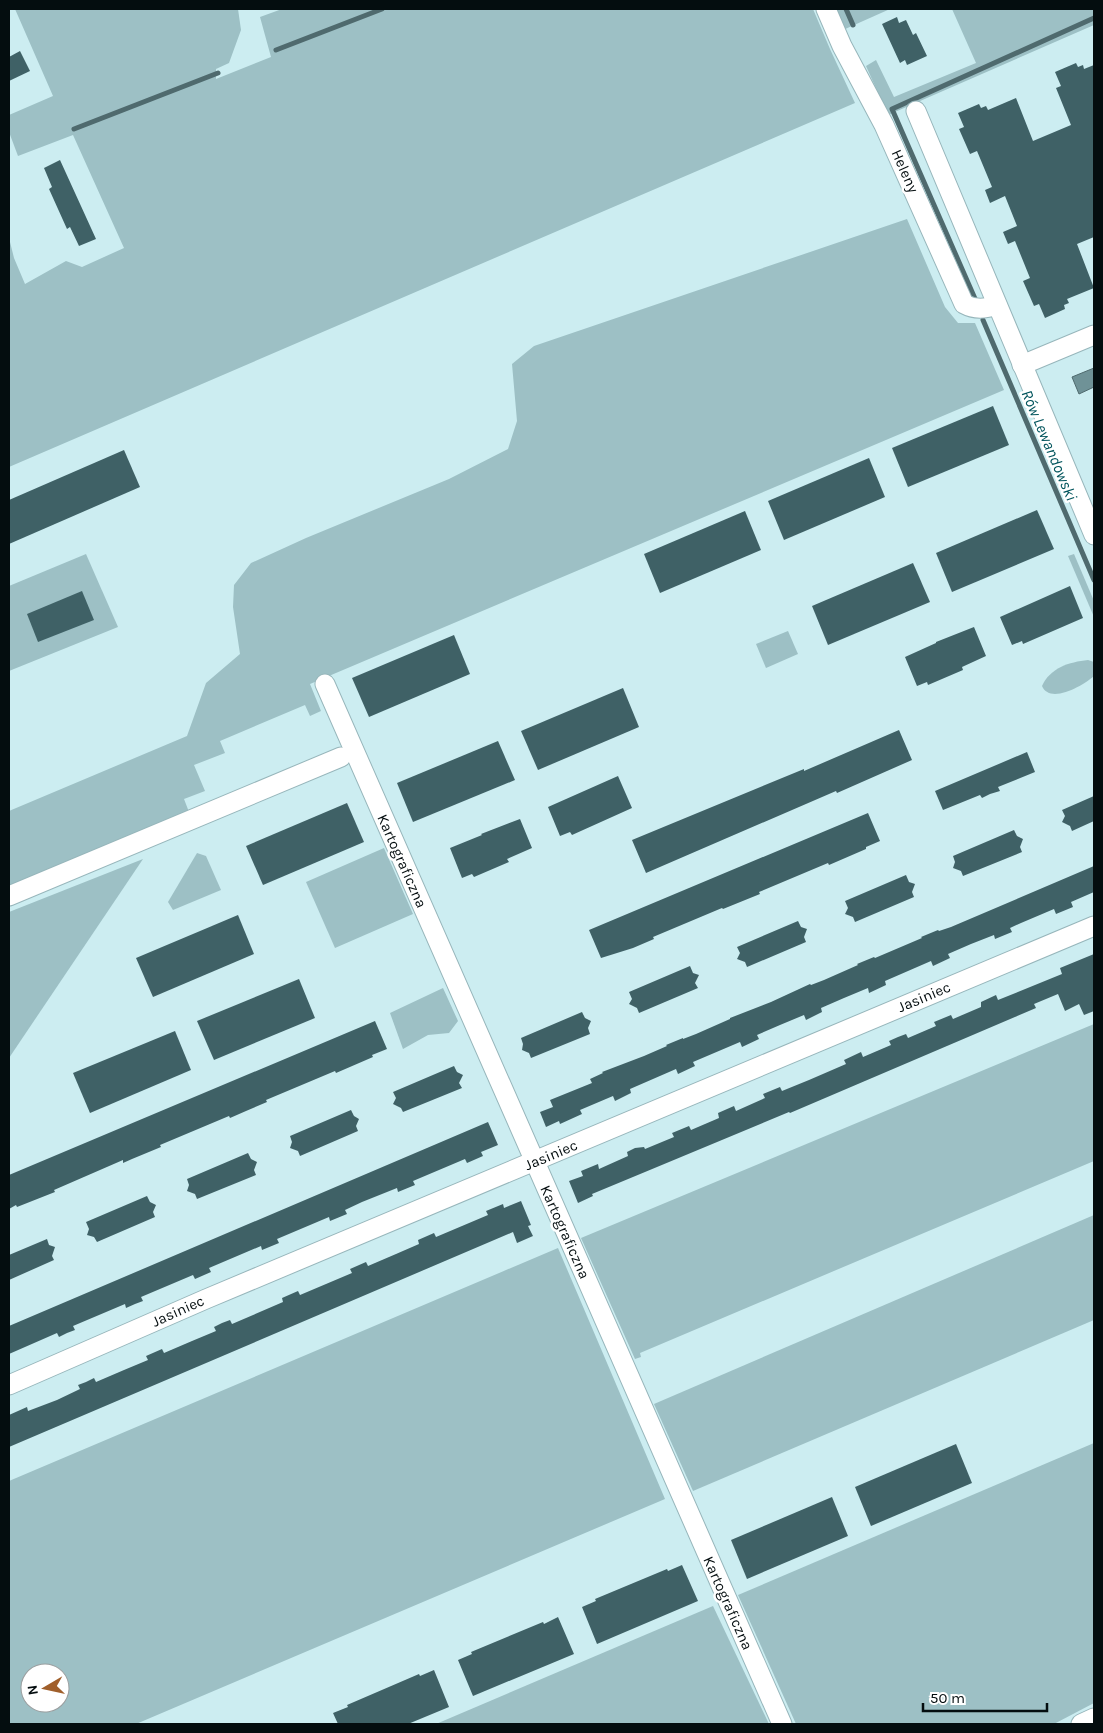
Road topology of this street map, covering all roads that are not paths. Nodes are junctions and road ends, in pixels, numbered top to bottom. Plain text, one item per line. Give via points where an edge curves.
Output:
1 (826, 9) edge
2 (916, 111) dead end
3 (997, 305) junction
4 (1094, 335) edge
5 (1022, 365) junction
6 (1094, 534) edge
7 (325, 684) dead end
8 (341, 757) dead end
9 (9, 896) edge
10 (1094, 926) edge
11 (534, 1162) junction
12 (9, 1385) edge
13 (1094, 1718) edge
14 (782, 1724) edge
15 (1081, 1724) edge

1 - 3 street, Heleny via 884,125 964,304 972,309
2 - 3 street
3 - 5 street
4 - 5 street
5 - 6 street
7 - 11 street, Kartograficzna
8 - 9 street
10 - 11 street, Jasiniec
11 - 12 street, Jasiniec
11 - 14 street, Kartograficzna
13 - 15 street

